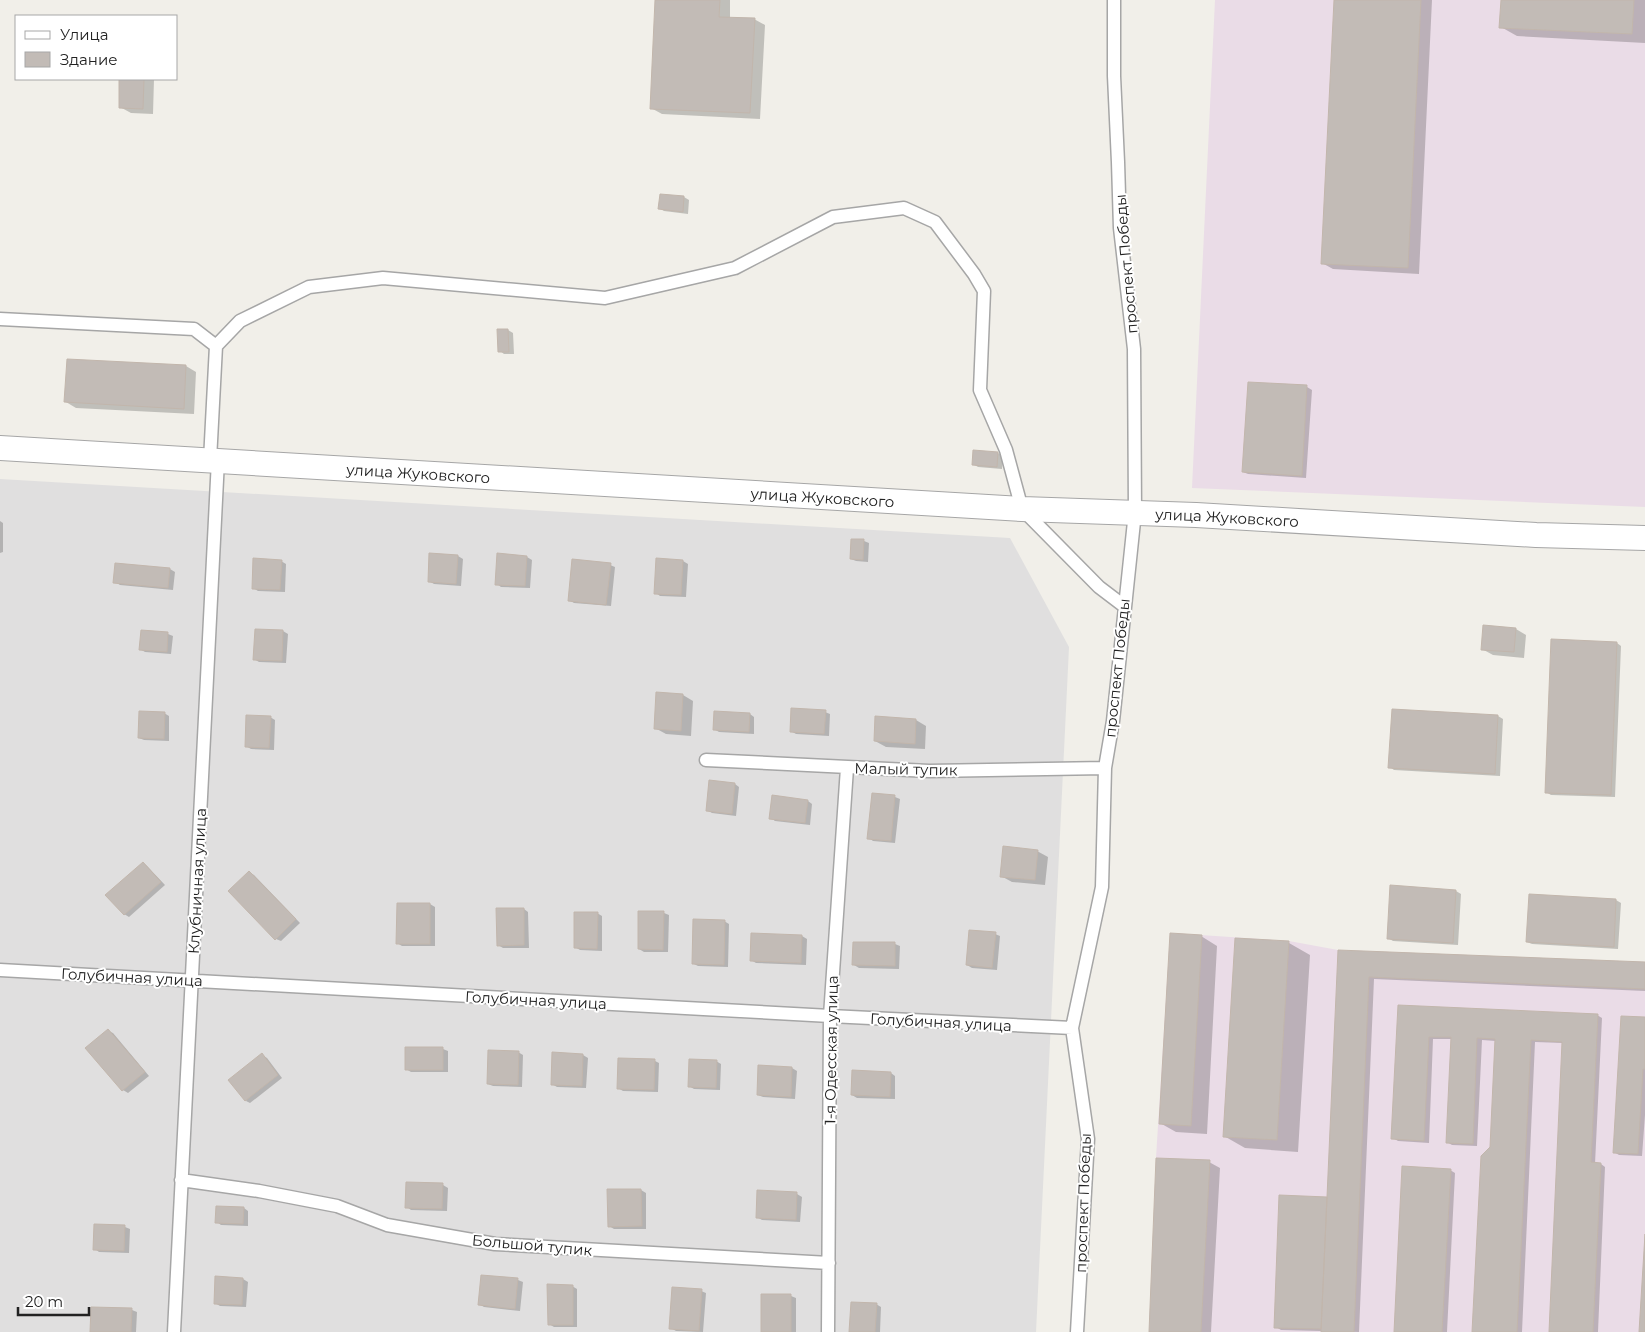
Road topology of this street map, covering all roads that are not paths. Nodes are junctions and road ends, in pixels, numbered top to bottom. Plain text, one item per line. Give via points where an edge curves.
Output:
1 (1114, 0) edge
2 (0, 319) edge
3 (216, 346) junction
4 (0, 448) edge
5 (214, 460) junction
6 (1022, 509) junction
7 (1135, 512) junction
8 (1645, 538) edge
9 (1124, 606) junction
10 (706, 760) dead end
11 (847, 768) junction
12 (1105, 768) junction
13 (0, 970) edge
14 (192, 980) junction
15 (830, 1016) junction
16 (1072, 1028) junction
17 (181, 1180) junction
18 (829, 1263) junction
19 (174, 1332) edge
20 (828, 1332) edge
21 (1076, 1332) edge

1 - 7 lane, проспект Победы via 1120,228 1134,349
2 - 3 lane via 194,329
3 - 5 lane, Клубничная улица
3 - 6 lane via 240,321 309,287 383,278 605,298 735,268 833,217 904,208 935,222 984,291 980,390 1006,450
4 - 5 street, улица Жуковского
5 - 6 street, улица Жуковского
5 - 14 lane, Клубничная улица
6 - 7 street, улица Жуковского
6 - 9 lane via 1099,587
7 - 8 street, улица Жуковского via 1536,535
7 - 9 lane, проспект Победы
9 - 12 lane, проспект Победы
10 - 11 lane, Малый тупик
11 - 12 lane, Малый тупик via 929,771
11 - 15 lane, 1-я Одесская улица
12 - 16 lane, проспект Победы via 1102,887
13 - 14 lane, Голубичная улица
14 - 15 lane, Голубичная улица
14 - 17 lane, Клубничная улица
15 - 16 lane, Голубичная улица
15 - 18 lane, 1-я Одесская улица
16 - 21 lane, проспект Победы via 1088,1139
17 - 18 lane, Большой тупик via 337,1206 387,1225 495,1244
17 - 19 lane, Клубничная улица
18 - 20 lane, 1-я Одесская улица

